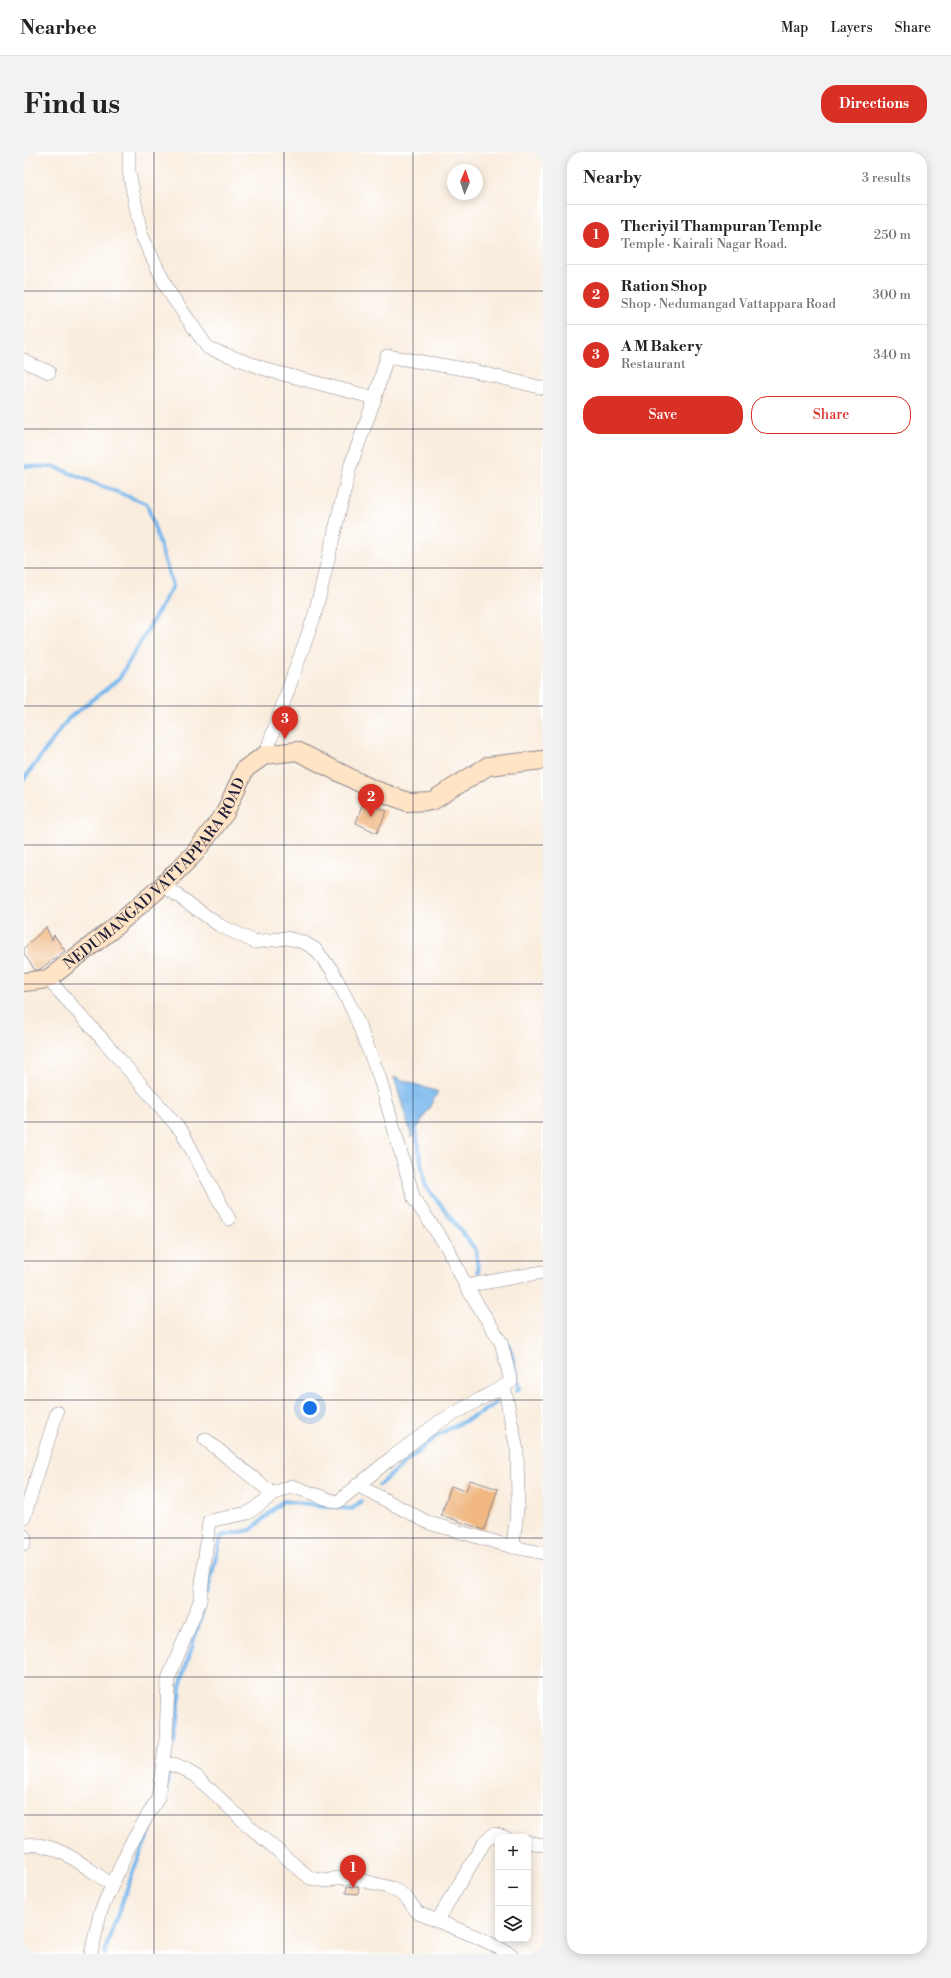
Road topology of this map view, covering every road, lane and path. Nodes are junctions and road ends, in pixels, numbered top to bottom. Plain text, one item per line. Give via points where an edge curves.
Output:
1 (129, 152) edge
2 (24, 360) edge
3 (49, 372) dead end
4 (543, 388) edge
5 (375, 398) junction
6 (266, 755) junction
7 (543, 760) edge
8 (163, 885) junction
9 (48, 979) junction
10 (24, 982) edge
11 (229, 1219) dead end
12 (543, 1272) edge
13 (466, 1286) junction
14 (504, 1386) junction
15 (57, 1412) dead end
16 (205, 1439) dead end
17 (357, 1486) junction
18 (273, 1494) junction
19 (24, 1517) edge
20 (24, 1536) edge
21 (24, 1544) edge
22 (513, 1547) junction
23 (543, 1552) edge
24 (163, 1762) junction
25 (495, 1834) edge
26 (531, 1843) edge
27 (24, 1845) edge
28 (543, 1845) edge
29 (112, 1885) junction
30 (437, 1921) junction
31 (91, 1954) edge
32 (511, 1954) edge

1 - 5 street via 129,171 141,234 169,292 208,348 271,371
2 - 3 street
4 - 5 street via 470,370 387,356
5 - 6 street via 350,467 315,614
6 - 7 main road, NEDUMANGAD VATTAPPARA ROAD via 297,751 370,788 408,802 432,801 488,766
6 - 8 main road, NEDUMANGAD VATTAPPARA ROAD via 245,769 225,813 194,854
8 - 9 main road, NEDUMANGAD VATTAPPARA ROAD via 110,931
8 - 13 street via 219,925 255,942 288,938 303,942 315,949 332,970 354,1013 379,1076 414,1199 447,1247
9 - 10 main road, NEDUMANGAD VATTAPPARA ROAD
9 - 11 street via 182,1132
12 - 13 street
13 - 14 street via 502,1342 511,1382
14 - 17 street via 439,1422
14 - 22 street via 517,1450 518,1500
15 - 19 street
16 - 18 street
17 - 18 street via 336,1502 292,1486
17 - 22 street via 429,1523
18 - 24 street via 248,1513 209,1521 200,1601 168,1679
20 - 21 street
22 - 23 street
24 - 29 street via 158,1798 129,1847
24 - 30 street via 184,1768 196,1776 251,1828 310,1878 353,1878 391,1888 405,1896 418,1913
25 - 30 street via 485,1841
26 - 28 street
27 - 29 street via 51,1848
29 - 31 street via 100,1913
30 - 32 street

